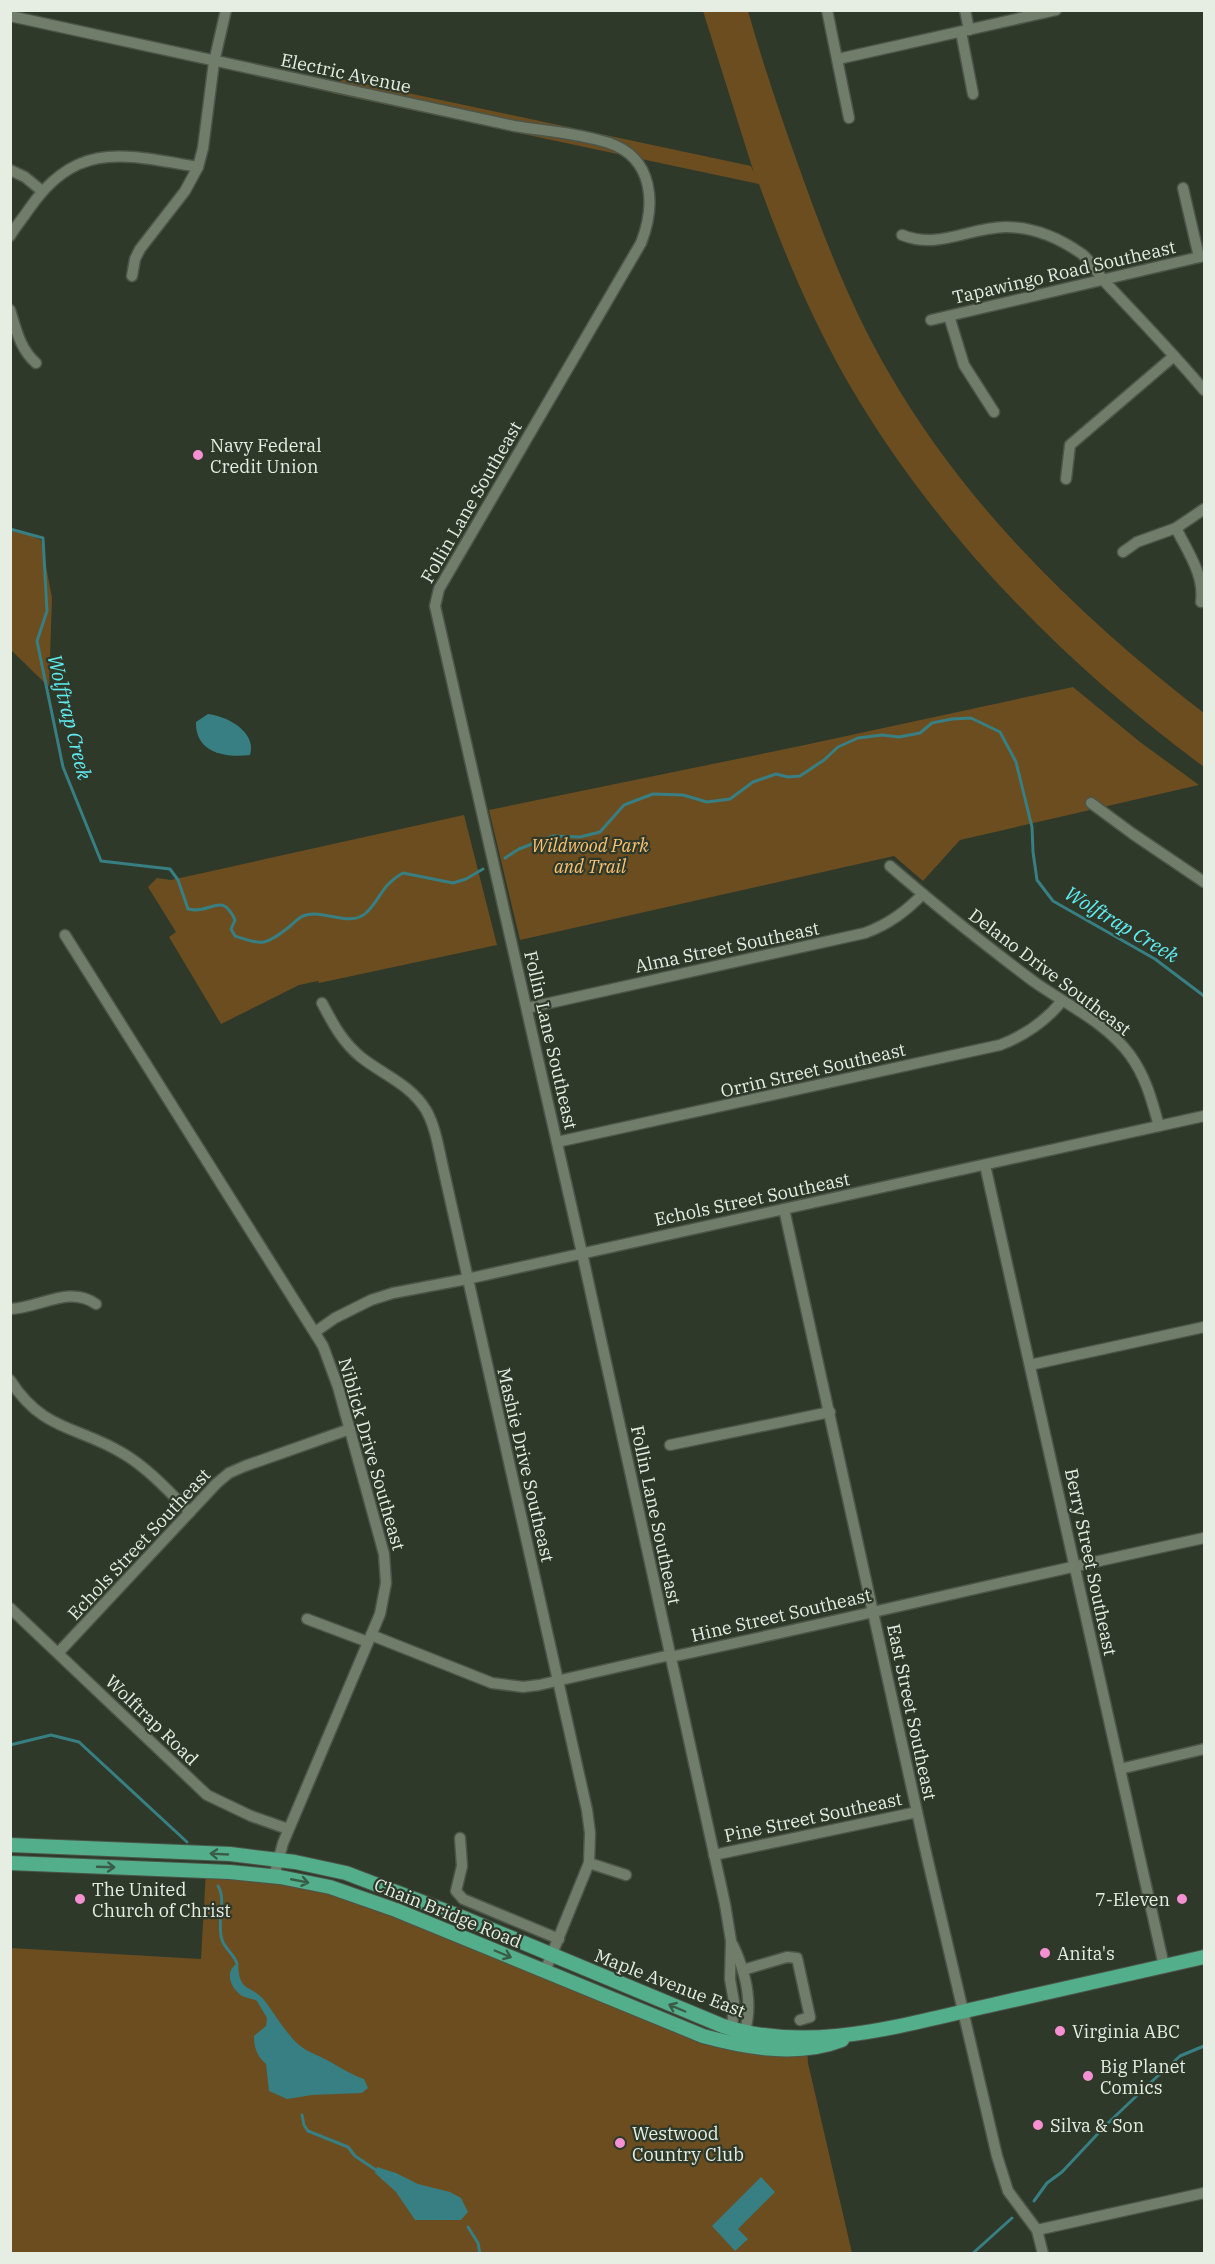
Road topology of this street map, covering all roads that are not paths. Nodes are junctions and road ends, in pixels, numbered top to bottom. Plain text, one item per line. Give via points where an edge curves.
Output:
1 (226, 10) edge
2 (827, 10) edge
3 (965, 10) edge
4 (1056, 10) edge
5 (10, 16) edge
6 (965, 31) junction
7 (837, 59) junction
8 (214, 62) junction
9 (973, 94) dead end
10 (849, 118) dead end
11 (198, 167) junction
12 (10, 170) edge
13 (1183, 188) dead end
14 (42, 191) junction
15 (650, 192) joint
16 (902, 235) dead end
17 (10, 236) edge
18 (1202, 256) edge
19 (132, 276) dead end
20 (1104, 280) junction
21 (10, 309) edge
22 (948, 316) junction
23 (931, 320) dead end
24 (1174, 356) junction
25 (36, 363) dead end
26 (1204, 390) edge
27 (994, 412) dead end
28 (1066, 480) dead end
29 (1204, 509) edge
30 (1176, 528) junction
31 (1123, 552) dead end
32 (1201, 602) dead end
33 (1091, 803) dead end
34 (890, 866) dead end
35 (1204, 882) edge
36 (923, 894) junction
37 (65, 935) dead end
38 (1062, 1001) junction
39 (322, 1003) dead end
40 (527, 1008) junction
41 (1204, 1116) edge
42 (1159, 1126) junction
43 (557, 1142) junction
44 (985, 1165) junction
45 (784, 1209) junction
46 (582, 1252) junction
47 (467, 1279) junction
48 (96, 1304) dead end
49 (10, 1309) edge
50 (1204, 1327) edge
51 (315, 1332) junction
52 (1030, 1365) junction
53 (10, 1380) edge
54 (830, 1412) junction
55 (350, 1429) junction
56 (670, 1445) dead end
57 (190, 1512) junction
58 (1204, 1538) edge
59 (1075, 1566) junction
60 (10, 1608) edge
61 (873, 1610) junction
62 (307, 1619) dead end
63 (369, 1638) junction
64 (59, 1652) junction
65 (670, 1657) junction
66 (557, 1681) junction
67 (1204, 1749) edge
68 (1120, 1769) junction
69 (917, 1812) junction
70 (288, 1829) junction
71 (460, 1838) dead end
72 (10, 1845) edge
73 (714, 1855) junction
74 (277, 1859) junction
75 (10, 1863) edge
76 (589, 1863) junction
77 (626, 1875) dead end
78 (274, 1876) junction
79 (559, 1939) junction
80 (731, 1941) junction
81 (551, 1955) junction
82 (1204, 1957) edge
83 (1164, 1966) junction
84 (742, 1970) junction
85 (545, 1971) junction
86 (963, 2011) junction
87 (800, 2020) dead end
88 (738, 2030) junction
89 (857, 2034) junction
90 (740, 2046) junction
91 (1204, 2193) edge
92 (1037, 2230) junction
93 (1043, 2253) edge

1 - 8 street
2 - 7 street
3 - 6 street
4 - 6 street
5 - 8 street, Electric Avenue
6 - 7 street
6 - 9 street
7 - 10 street
8 - 11 street
8 - 15 street, Electric Avenue via 609,143 636,163
11 - 14 street via 99,157 68,169
11 - 19 street via 185,191 140,249
12 - 14 street
13 - 18 street
14 - 17 street
15 - 40 street, Follin Lane Southeast via 650,215 641,243 436,597 441,634
16 - 20 street via 928,242 998,227 1026,227 1056,238 1084,256
18 - 20 street, Tapawingo Road Southeast
20 - 22 street, Tapawingo Road Southeast
20 - 24 street
21 - 25 street via 20,341
22 - 23 street, Tapawingo Road Southeast
22 - 27 street via 964,365
24 - 26 street
24 - 28 street via 1070,445
29 - 30 street
30 - 31 street via 1137,542
30 - 32 street via 1199,575
33 - 35 street
34 - 36 street, Delano Drive Southeast
36 - 38 street, Delano Drive Southeast
36 - 40 street, Alma Street Southeast via 901,915 865,933
37 - 51 street, Niblick Drive Southeast
38 - 42 street, Delano Drive Southeast via 1107,1031 1129,1053 1146,1082
38 - 43 street, Orrin Street Southeast via 1032,1030 1000,1045
39 - 47 street, Mashie Drive Southeast via 350,1047 411,1091 427,1111
40 - 43 street, Follin Lane Southeast
41 - 42 street, Echols Street Southeast
42 - 44 street, Echols Street Southeast
43 - 46 street, Follin Lane Southeast
44 - 45 street, Echols Street Southeast
44 - 52 street, Berry Street Southeast
45 - 46 street, Echols Street Southeast
45 - 54 street, East Street Southeast
46 - 47 street, Echols Street Southeast
46 - 65 street, Follin Lane Southeast
47 - 51 street, Echols Street Southeast via 371,1300
47 - 66 street, Mashie Drive Southeast
48 - 49 street via 68,1296
50 - 52 street
51 - 55 street, Niblick Drive Southeast via 331,1367
52 - 59 street, Berry Street Southeast
53 - 57 street via 39,1414 125,1454
54 - 56 street
54 - 61 street, East Street Southeast
55 - 57 street, Echols Street Southeast via 230,1473
55 - 63 street, Niblick Drive Southeast via 386,1567 384,1597
57 - 64 street, Echols Street Southeast
58 - 59 street, Hine Street Southeast
59 - 61 street, Hine Street Southeast
59 - 68 street, Berry Street Southeast
60 - 64 street, Wolftrap Road
61 - 65 street, Hine Street Southeast
61 - 69 street, East Street Southeast
62 - 63 street, Hine Street Southeast
63 - 66 street, Hine Street Southeast via 492,1683 523,1687
63 - 70 street, Niblick Drive Southeast
64 - 70 street, Wolftrap Road via 207,1795
65 - 66 street, Hine Street Southeast
65 - 73 street, Follin Lane Southeast
66 - 76 street, Mashie Drive Southeast via 587,1810
67 - 68 street
68 - 83 street, Berry Street Southeast
69 - 73 street, Pine Street Southeast
69 - 86 street, East Street Southeast
70 - 74 street, Niblick Drive Southeast
71 - 79 street via 462,1866 456,1891 463,1899
74 -> 72 main road
73 - 80 street, Follin Lane Southeast
74 - 78 street, Niblick Drive Southeast
74 - 81 main road, Maple Avenue East via 366,1880
75 -> 78 main road, Chain Bridge Road
76 - 77 street
76 - 79 street, Mashie Drive Southeast
78 -> 85 main road, Chain Bridge Road via 361,1897
79 - 81 street, Mashie Drive Southeast
80 - 84 street, Follin Lane Southeast
80 - 88 street, Follin Lane Southeast via 730,1979
81 - 85 street, Mashie Drive Southeast
88 -> 81 main road, Maple Avenue East
82 - 83 main road, Maple Avenue East
83 - 86 main road, Maple Avenue East
84 - 87 street via 797,1958 810,2018
84 - 88 street, Follin Lane Southeast via 748,2004
85 - 90 main road, Chain Bridge Road via 679,2027
86 - 89 main road, Maple Avenue East
86 - 92 street, East Street Southeast via 1003,2178 1015,2202
88 - 89 main road, Maple Avenue East via 790,2037
88 - 90 street, Follin Lane Southeast
89 - 90 main road, Chain Bridge Road via 817,2047
91 - 92 street
92 - 93 street

